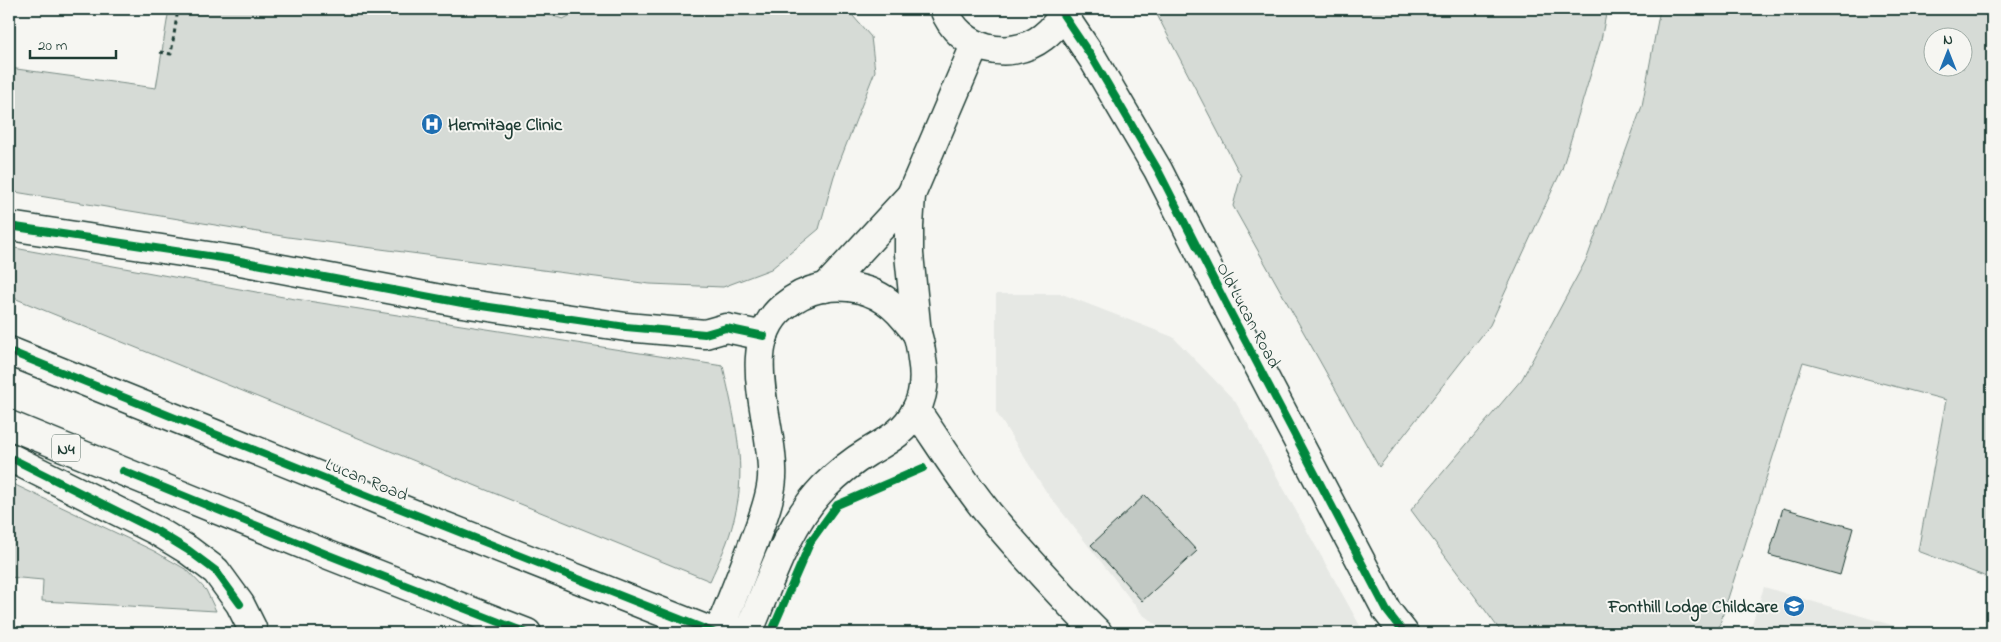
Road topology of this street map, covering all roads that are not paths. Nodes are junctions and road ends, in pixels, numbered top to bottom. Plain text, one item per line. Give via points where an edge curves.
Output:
1 (944, 9) edge
2 (1063, 11) edge
3 (975, 45) junction
4 (911, 195) junction
5 (9, 226) edge
6 (825, 288) junction
7 (917, 334) junction
8 (764, 336) junction
9 (9, 351) edge
10 (916, 410) junction
11 (9, 425) edge
12 (9, 458) edge
13 (252, 633) edge
14 (527, 633) edge
15 (716, 633) edge
16 (748, 633) edge
17 (1098, 633) edge
18 (1404, 633) edge

1 - 3 main road via 959,33
2 - 3 main road via 1051,31 1035,43 1015,50 995,51
2 - 18 main road, Old Lucan Road via 1158,170 1386,611
3 - 4 main road
4 - 6 main road
4 - 7 main road via 909,254
5 - 8 main road via 235,260 462,303 626,327 705,334 726,328
6 - 7 main road via 855,288 879,295 898,310
6 - 8 main road via 796,296 771,320
7 - 10 main road via 924,369 923,390
8 - 15 main road via 759,378 772,478 765,512 741,578
9 - 15 main road, Lucan Road
10 - 16 main road via 902,429 823,488 804,514 781,556
10 - 17 main road via 989,513
11 - 14 main road, N4
12 - 13 main road via 157,531 188,550 216,571 240,604

